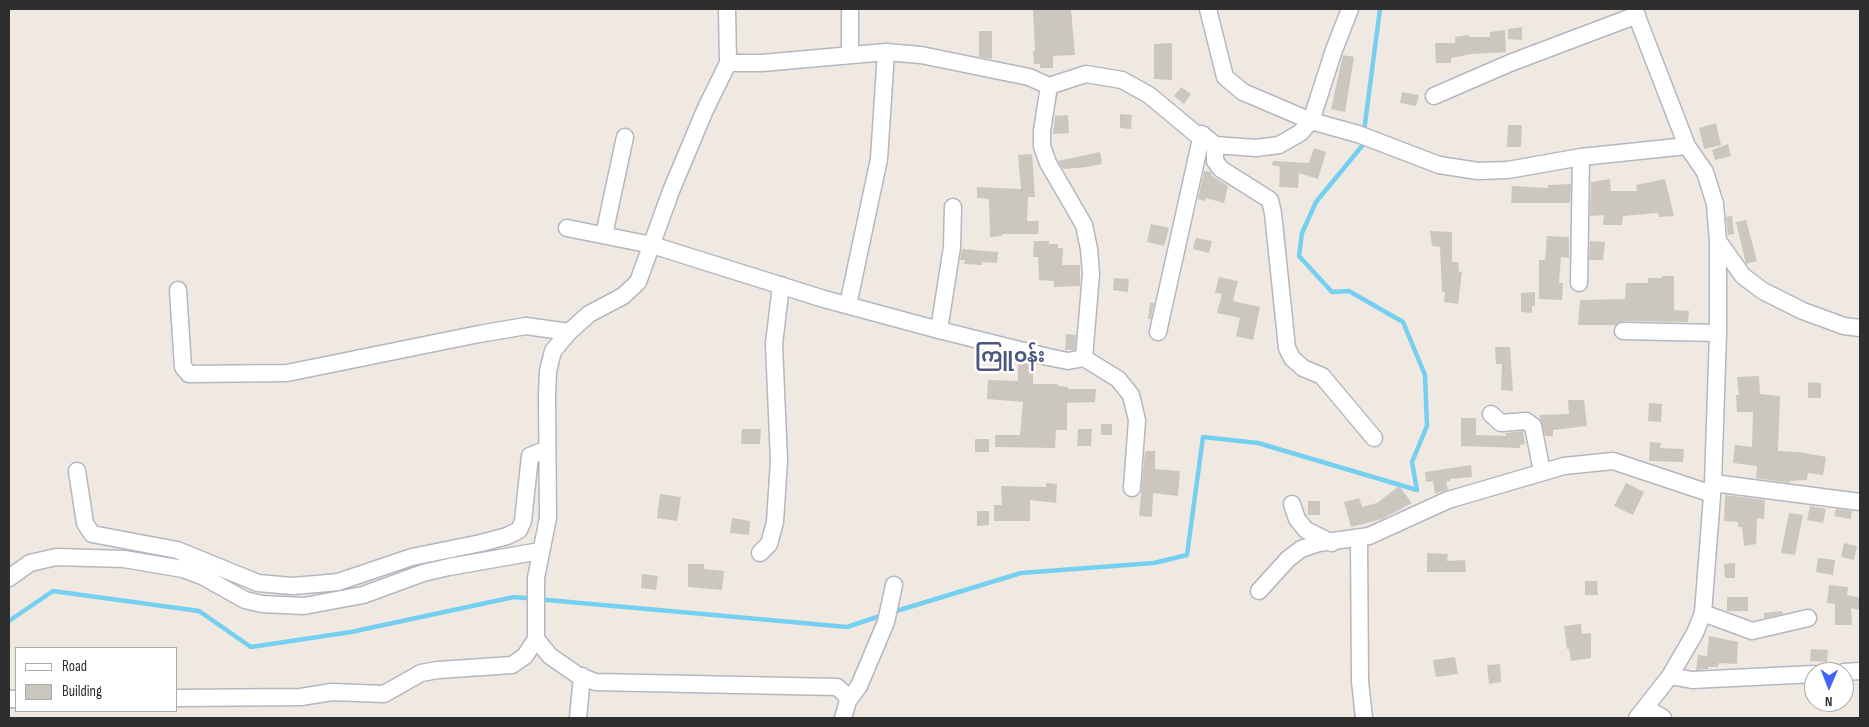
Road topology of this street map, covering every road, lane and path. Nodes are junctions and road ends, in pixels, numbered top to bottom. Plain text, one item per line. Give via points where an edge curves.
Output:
1 (727, 9) edge
2 (850, 9) edge
3 (1208, 9) edge
4 (1350, 9) edge
5 (1636, 12) edge
6 (886, 52) junction
7 (850, 56) junction
8 (728, 63) junction
9 (1049, 86) junction
10 (1434, 96) dead end
11 (1311, 121) junction
12 (1202, 134) junction
13 (624, 137) dead end
14 (1215, 145) junction
15 (1687, 146) junction
16 (1581, 157) junction
17 (953, 208) dead end
18 (567, 228) dead end
19 (604, 234) junction
20 (1718, 241) junction
21 (652, 245) junction
22 (1579, 283) dead end
23 (781, 285) junction
24 (178, 290) dead end
25 (848, 305) junction
26 (1860, 328) edge
27 (939, 330) junction
28 (1623, 331) dead end
29 (569, 332) junction
30 (1158, 332) dead end
31 (1718, 333) junction
32 (1084, 358) junction
33 (1491, 414) dead end
34 (1374, 438) dead end
35 (547, 449) junction
36 (77, 471) dead end
37 (1542, 472) junction
38 (1132, 488) dead end
39 (1713, 488) junction
40 (1860, 502) edge
41 (1292, 504) dead end
42 (1359, 538) junction
43 (1332, 543) junction
44 (540, 551) junction
45 (760, 553) dead end
46 (9, 578) edge
47 (894, 584) dead end
48 (1259, 591) dead end
49 (1703, 613) junction
50 (1808, 618) dead end
51 (536, 639) junction
52 (1804, 674) edge
53 (1670, 676) junction
54 (580, 683) junction
55 (178, 698) edge
56 (848, 700) junction
57 (1641, 713) edge
58 (578, 718) edge
59 (843, 718) edge
60 (1364, 718) edge
61 (1663, 718) edge

1 - 8 street
2 - 7 street
3 - 11 street via 1225,77 1243,92
4 - 11 street
5 - 10 street
5 - 15 street
6 - 7 street
6 - 9 street via 921,54 1029,77
6 - 25 street via 879,159
7 - 8 street
8 - 21 street via 705,110
9 - 12 street via 1086,74 1122,80 1149,94 1196,134
9 - 32 street via 1042,146 1048,163 1084,225 1089,249 1091,274
11 - 14 street via 1300,133 1279,145 1256,148
11 - 16 street via 1358,134 1440,165 1478,171 1508,170
12 - 14 street
12 - 30 street
13 - 19 street
14 - 34 street via 1215,161 1221,168 1270,200 1286,338 1292,358 1303,368 1322,376
15 - 16 street
15 - 20 street via 1708,180 1715,204
16 - 22 street
17 - 27 street via 952,246
18 - 19 street
19 - 21 street
20 - 26 street via 1743,276 1763,291 1803,311 1844,326
20 - 31 street
21 - 23 street
21 - 29 street via 638,282 623,296 589,314
23 - 25 street
23 - 45 street via 774,344 779,461 775,522 769,544
24 - 29 street via 183,367 189,374 287,373 526,326
25 - 27 street
27 - 32 street via 1068,361
28 - 31 street
29 - 35 street via 553,351 548,372
31 - 39 street
32 - 38 street via 1118,379 1131,395 1137,420
33 - 37 street via 1501,423 1526,421 1533,426
35 - 36 street via 530,456 523,522 519,530 507,536 412,557 338,582 309,585 258,583 177,550 92,534 85,523
35 - 44 street via 548,518
37 - 39 street via 1564,466 1612,461
37 - 42 street via 1448,500
39 - 40 street
39 - 49 street
41 - 43 street via 1297,519 1306,530
42 - 43 street
42 - 60 street via 1360,681
43 - 48 street via 1300,549
44 - 46 street via 448,567 363,595 304,606 244,600 183,569 124,558 56,557 30,563
44 - 51 street via 536,578
47 - 56 street via 887,614 859,686
49 - 50 street via 1752,631
49 - 53 street
51 - 54 street
51 - 55 street via 525,656 512,665 421,673 384,694 332,692 301,697
52 - 53 street via 1692,680
53 - 57 street
54 - 56 street via 828,686 842,690
54 - 58 street
56 - 59 street
57 - 61 street

